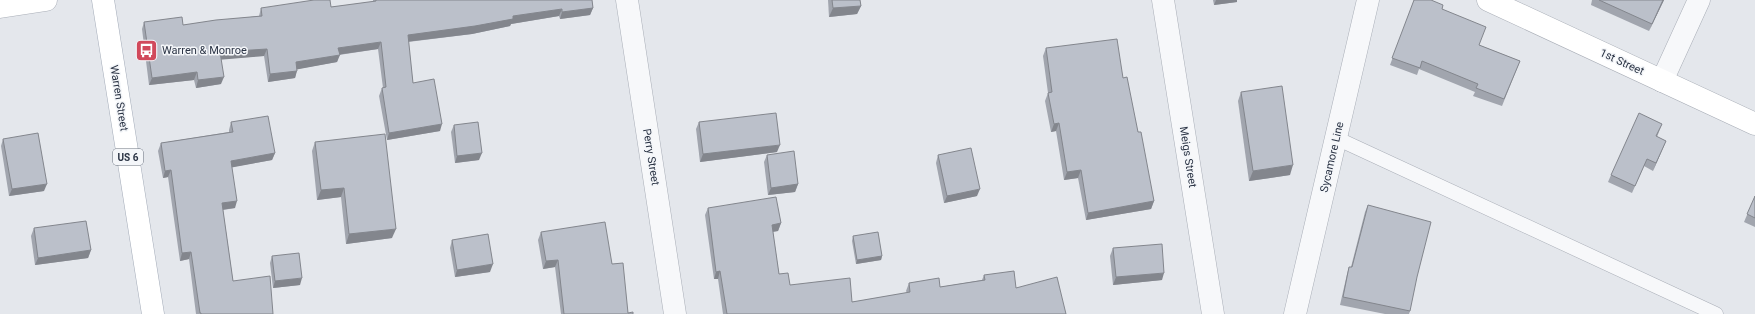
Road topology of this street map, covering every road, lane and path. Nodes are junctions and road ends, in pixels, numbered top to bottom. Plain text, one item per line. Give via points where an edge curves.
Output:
1 (46, 0) edge
2 (103, 0) edge
3 (627, 0) edge
4 (1163, 0) edge
5 (1368, 0) edge
6 (1488, 0) edge
7 (1699, 0) edge
8 (0, 7) edge
9 (1662, 81) junction
10 (1755, 124) edge
11 (1336, 138) junction
12 (153, 314) edge
13 (674, 314) edge
14 (1213, 314) edge
15 (1295, 314) edge
16 (1716, 314) edge

1 - 8 main road
2 - 12 main road, Warren Street / US 6
3 - 13 street, Perry Street
4 - 14 street, Meigs Street
5 - 11 street, Sycamore Line
6 - 9 main road, 1st Street
7 - 9 street
9 - 10 main road, 1st Street
11 - 15 street, Sycamore Line
11 - 16 lane

